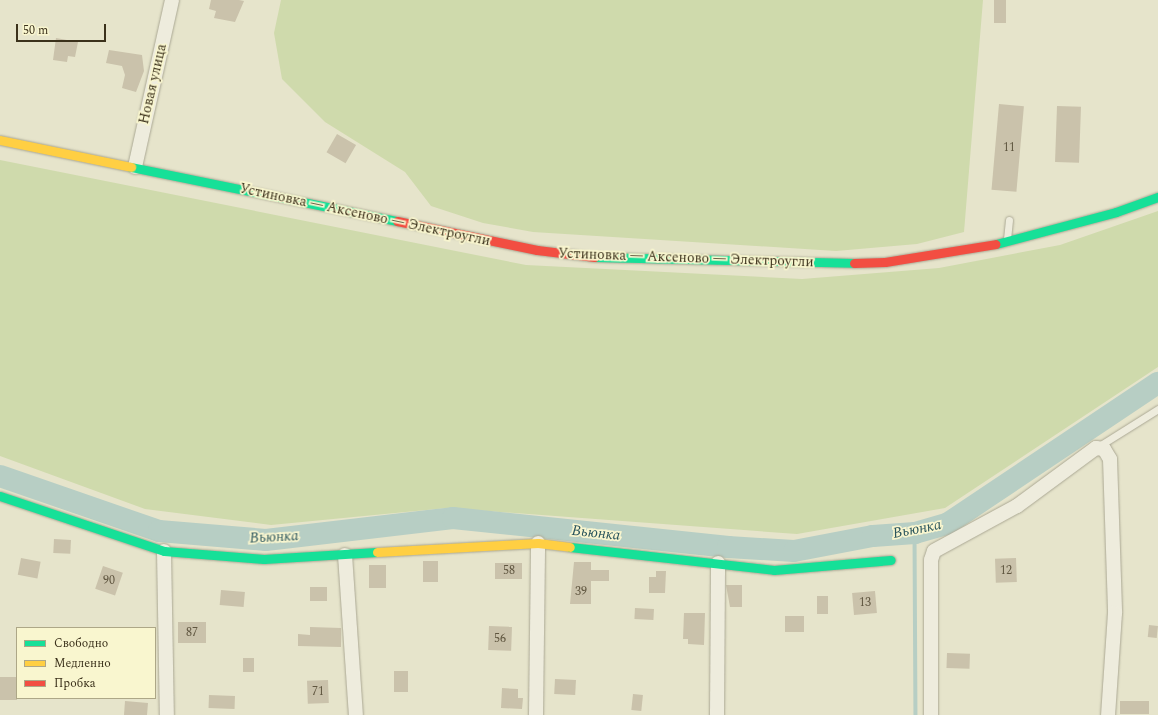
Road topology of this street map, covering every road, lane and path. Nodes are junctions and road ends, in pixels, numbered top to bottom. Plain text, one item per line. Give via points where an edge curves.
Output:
1 (172, 0) edge
2 (0, 140) edge
3 (134, 167) junction
4 (1158, 197) edge
5 (1009, 220) dead end
6 (1007, 242) junction
7 (1158, 409) edge
8 (1096, 448) junction
9 (0, 496) edge
10 (538, 543) junction
11 (164, 551) junction
12 (345, 555) junction
13 (891, 560) dead end
14 (718, 563) junction
15 (167, 715) edge
16 (356, 715) edge
17 (536, 715) edge
18 (717, 715) edge
19 (931, 715) edge
20 (1108, 715) edge

1 - 3 street, Новая улица
2 - 3 main road, Устиновка — Аксеново — Электроугли
3 - 6 main road, Устиновка — Аксеново — Электроугли via 537,250 594,256 837,264 885,262
4 - 6 main road, Устиновка — Аксеново — Электроугли via 1109,214
5 - 6 lane
7 - 8 lane
8 - 19 street via 1017,506 934,552 931,560
8 - 20 street via 1104,449 1110,459 1115,613
9 - 11 main road
10 - 12 main road
10 - 14 main road
10 - 17 street
11 - 12 main road via 264,559
11 - 15 street
12 - 16 street
13 - 14 main road via 774,570
14 - 18 street

